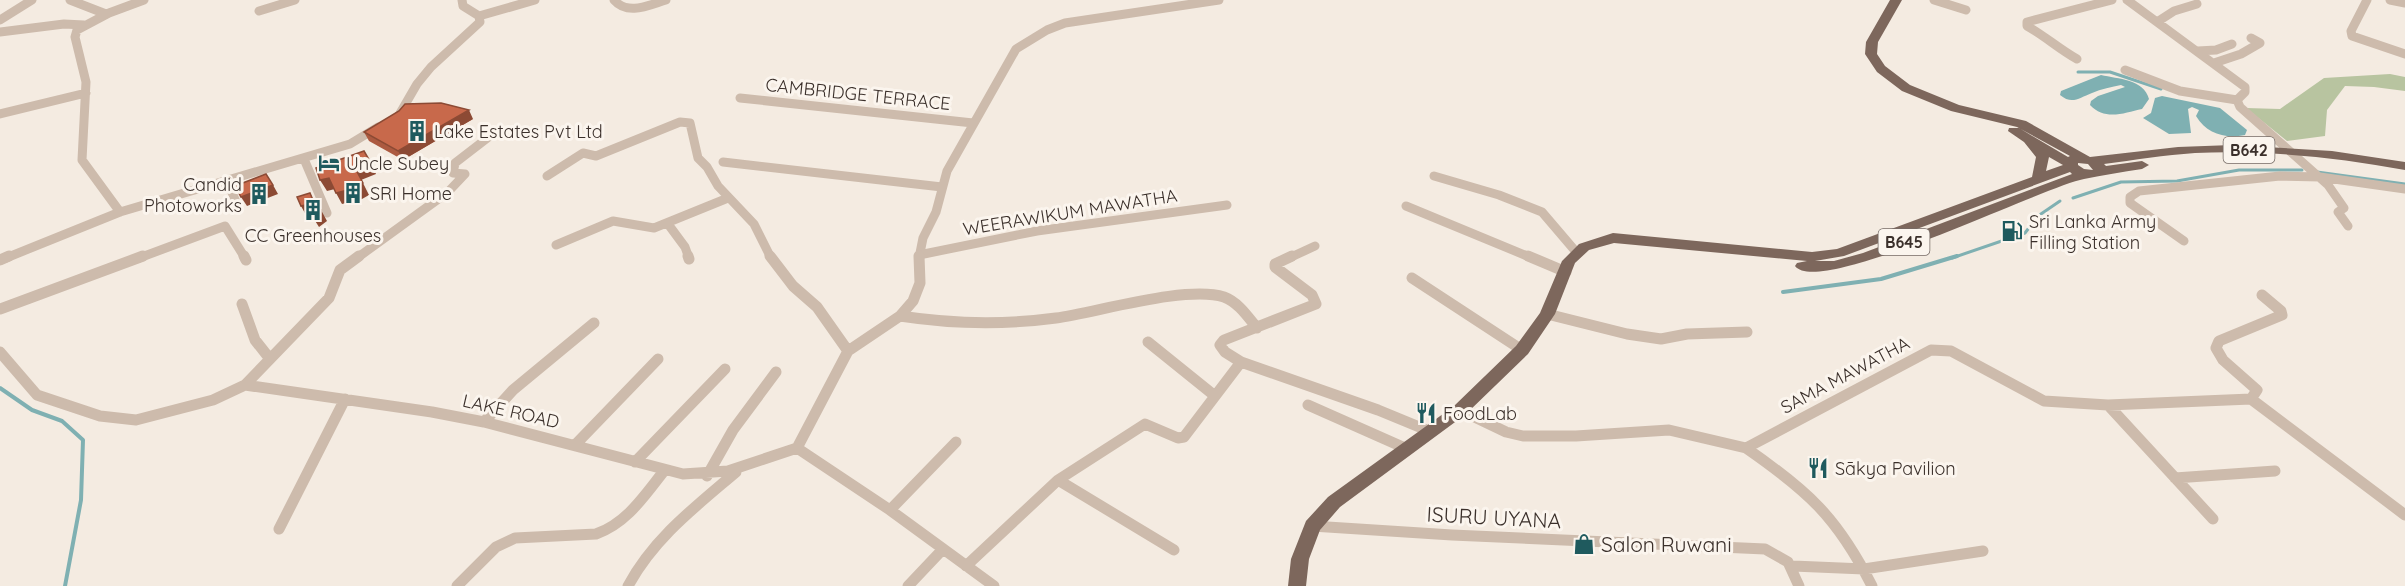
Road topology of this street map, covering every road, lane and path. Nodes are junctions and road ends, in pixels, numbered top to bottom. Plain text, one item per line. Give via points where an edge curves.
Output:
1 (32, 0) edge
2 (70, 0) edge
3 (144, 0) edge
4 (295, 0) edge
5 (462, 0) edge
6 (535, 0) edge
7 (614, 0) edge
8 (666, 0) edge
9 (1165, 0) edge
10 (1219, 0) edge
11 (1896, 0) edge
12 (1934, 0) edge
13 (2112, 0) edge
14 (2127, 0) edge
15 (2367, 0) edge
16 (2390, 0) edge
17 (2405, 3) edge
18 (2197, 4) dead end
19 (1173, 7) junction
20 (1966, 10) dead end
21 (259, 11) dead end
22 (106, 14) junction
23 (479, 16) junction
24 (0, 20) edge
25 (2157, 22) junction
26 (84, 25) junction
27 (0, 32) edge
28 (2251, 38) dead end
29 (2232, 44) dead end
30 (2198, 51) junction
31 (2405, 54) edge
32 (2077, 59) dead end
33 (2214, 63) junction
34 (2125, 70) dead end
35 (86, 93) junction
36 (740, 98) dead end
37 (2237, 100) junction
38 (0, 114) edge
39 (1990, 118) junction
40 (973, 123) junction
41 (2021, 135) junction
42 (490, 136) dead end
43 (2295, 156) junction
44 (304, 159) junction
45 (723, 162) dead end
46 (2093, 164) junction
47 (2405, 166) edge
48 (2075, 168) junction
49 (2405, 173) edge
50 (547, 176) dead end
51 (1434, 176) dead end
52 (2320, 177) junction
53 (2038, 179) junction
54 (227, 180) junction
55 (942, 187) junction
56 (2405, 189) edge
57 (728, 198) junction
58 (1227, 204) dead end
59 (1406, 206) dead end
60 (238, 207) dead end
61 (120, 212) junction
62 (327, 213) dead end
63 (668, 224) junction
64 (2348, 226) dead end
65 (2184, 241) dead end
66 (556, 245) dead end
67 (1315, 246) dead end
68 (1717, 248) junction
69 (1576, 253) junction
70 (919, 255) junction
71 (689, 259) dead end
72 (246, 260) dead end
73 (0, 261) edge
74 (1566, 272) junction
75 (1412, 278) dead end
76 (2262, 295) dead end
77 (242, 304) dead end
78 (0, 309) edge
79 (1547, 314) junction
80 (900, 316) junction
81 (594, 323) dead end
82 (1257, 328) junction
83 (1747, 332) dead end
84 (1148, 342) dead end
85 (1522, 350) junction
86 (848, 351) junction
87 (0, 352) edge
88 (270, 358) junction
89 (658, 359) dead end
90 (1241, 362) junction
91 (725, 369) dead end
92 (776, 372) dead end
93 (244, 385) junction
94 (1215, 396) junction
95 (345, 399) junction
96 (2252, 399) junction
97 (1308, 405) dead end
98 (2108, 405) junction
99 (1460, 410) junction
100 (484, 422) junction
101 (1429, 431) junction
102 (956, 442) dead end
103 (575, 445) junction
104 (797, 448) junction
105 (1406, 448) junction
106 (1746, 448) junction
107 (635, 462) junction
108 (738, 470) junction
109 (664, 471) junction
110 (2275, 471) dead end
111 (706, 476) junction
112 (2175, 478) junction
113 (1058, 480) junction
114 (890, 510) junction
115 (2405, 515) edge
116 (2213, 519) dead end
117 (1312, 526) junction
118 (279, 529) dead end
119 (943, 549) junction
120 (1174, 550) dead end
121 (1983, 551) dead end
122 (966, 566) junction
123 (1793, 566) junction
124 (1864, 569) junction
125 (457, 586) edge
126 (628, 586) edge
127 (908, 586) edge
128 (994, 586) edge
129 (1297, 586) edge
130 (1799, 586) edge
131 (1872, 586) edge

1 - 24 street
2 - 22 street
3 - 22 street
4 - 21 street
5 - 23 street via 463,6
6 - 23 street
7 - 8 street via 623,8 633,9
9 - 19 street
10 - 19 street
11 - 39 main road via 1872,42 1871,54 1881,69 1906,88
12 - 20 street
13 - 32 street via 2027,22 2026,26
14 - 25 street
15 - 31 street via 2352,36
16 - 17 street
18 - 25 street via 2174,11
19 - 40 street via 1065,23 1047,30 1016,49
22 - 26 street
23 - 44 street via 480,22 417,84 400,114 350,144
25 - 30 street
26 - 27 street
26 - 35 street via 75,37
28 - 33 street via 2260,43
29 - 30 street
30 - 33 street
33 - 37 street via 2245,87
34 - 37 street via 2180,91
35 - 38 street
35 - 61 street via 82,160
36 - 40 street, CAMBRIDGE TERRACE
37 - 43 street
39 - 41 main road
39 - 46 main road via 2021,124
40 - 55 street via 946,171
41 - 48 main road
41 - 53 main road via 2043,156
42 - 88 street via 455,163 453,172 465,174 448,192 340,270 329,298
43 - 46 main road, B642
43 - 47 main road, B642 via 2379,160
43 - 49 main road, B642
43 - 52 street
44 - 54 street
44 - 62 street
45 - 55 street
46 - 48 main road via 2072,160
46 - 48 main road via 2094,175
48 - 53 main road, B645
48 - 68 main road, B645 via 1868,256 1834,266 1802,266
50 - 57 street via 583,153 596,156 680,122 690,123 698,158
51 - 69 street via 1542,212
52 - 56 street
52 - 64 street via 2344,208 2338,212
52 - 65 street via 2280,176 2139,191 2130,197 2130,203
53 - 68 main road, B645 via 1839,253 1812,257
54 - 60 street
54 - 61 street
55 - 70 street
57 - 63 street
57 - 86 street via 754,224 770,256 793,286 817,307
58 - 70 street, WEERAWIKUM MAWATHA via 1037,231
59 - 74 street
61 - 73 street
63 - 66 street via 654,228 613,221
63 - 71 street
67 - 82 street via 1275,267 1312,295 1316,304
68 - 69 main road, B645 via 1613,238
69 - 74 main road
70 - 80 street via 920,283 913,301
72 - 78 street via 225,226
74 - 79 main road
75 - 85 street
76 - 96 street via 2282,315 2218,341 2216,348 2249,380 2256,390
77 - 88 street via 255,340
79 - 83 street via 1661,339
79 - 85 main road
80 - 82 street via 935,321 1014,322 1203,295 1224,297
80 - 86 street
81 - 100 street via 513,390
82 - 90 street via 1220,345
84 - 94 street
85 - 99 main road
86 - 104 street
87 - 93 street via 37,395 100,416 136,420 213,400
88 - 93 street
89 - 103 street
90 - 94 street
90 - 101 street
91 - 107 street
92 - 111 street via 733,430
93 - 95 street, LAKE ROAD
94 - 113 street via 1184,438 1145,424
95 - 100 street, LAKE ROAD
95 - 118 street
96 - 98 street, SAMA MAWATHA
96 - 115 street
97 - 105 street
98 - 106 street, SAMA MAWATHA via 2044,401 1952,351 1931,350
98 - 112 street
99 - 101 main road
99 - 106 street via 1523,436 1669,430
100 - 103 street, LAKE ROAD
101 - 105 main road
102 - 114 street
103 - 107 street, LAKE ROAD
104 - 108 street, LAKE ROAD
104 - 114 street
105 - 117 main road via 1334,502
106 - 124 street via 1800,486 1827,511 1852,544
107 - 109 street, LAKE ROAD
108 - 111 street, LAKE ROAD
108 - 126 street via 666,532 637,566
109 - 111 street, LAKE ROAD
109 - 125 street via 618,525 608,531 515,538 496,547
110 - 112 street
112 - 116 street
113 - 120 street
113 - 122 street
114 - 119 street
117 - 123 street, ISURU UYANA via 1765,549
117 - 129 main road via 1300,559
119 - 122 street
119 - 127 street
121 - 124 street
122 - 128 street
123 - 124 street
123 - 130 street
124 - 131 street

